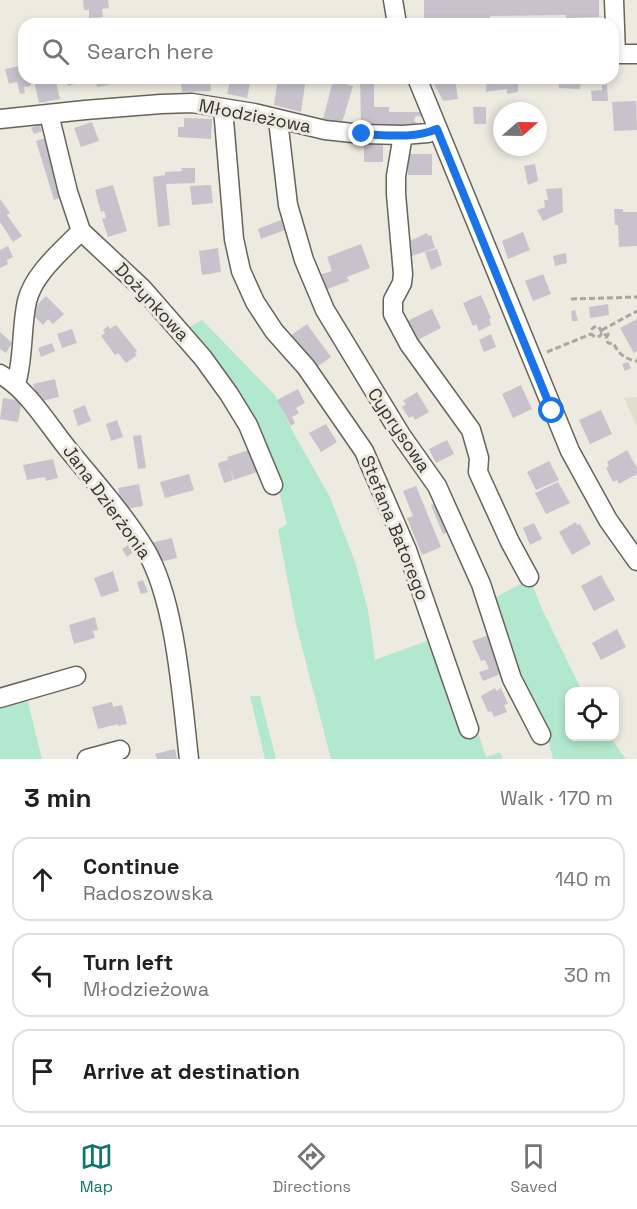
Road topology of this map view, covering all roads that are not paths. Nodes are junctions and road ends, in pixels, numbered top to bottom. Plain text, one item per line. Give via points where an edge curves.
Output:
1 (393, 0) edge
2 (614, 0) edge
3 (397, 18) edge
4 (614, 18) edge
5 (619, 54) edge
6 (637, 54) edge
7 (419, 84) edge
8 (223, 108) junction
9 (49, 114) junction
10 (0, 119) edge
11 (279, 120) junction
12 (437, 129) junction
13 (404, 135) junction
14 (81, 231) junction
15 (0, 374) edge
16 (16, 384) junction
17 (273, 485) dead end
18 (637, 561) edge
19 (529, 577) dead end
20 (76, 676) dead end
21 (0, 698) edge
22 (469, 729) dead end
23 (541, 735) dead end
24 (120, 750) dead end
25 (87, 759) edge
26 (189, 759) edge

1 - 3 street
2 - 4 street
5 - 6 street
7 - 12 street
8 - 9 street, Młodzieżowa via 161,104
8 - 11 street, Młodzieżowa
8 - 22 street, Stefana Batorego via 234,239 241,271 274,332 306,367 364,451 407,550
9 - 10 street, Młodzieżowa
9 - 14 street, Dożynkowa
11 - 13 street, Młodzieżowa via 325,130
11 - 23 street, Cyprysowa via 288,205 304,260 325,310 395,426 437,486 481,584 512,679
12 - 13 street, Młodzieżowa
12 - 18 street via 570,451 608,520
13 - 19 street via 396,176 403,274 393,300 393,314 409,344 471,430 477,445 478,472
14 - 16 street via 44,270 27,300
14 - 17 street, Dożynkowa via 142,288 203,358 248,425
15 - 16 street, Jana Dzierżonia
16 - 26 street, Jana Dzierżonia via 146,550 165,600 175,646
20 - 21 street
24 - 25 street

